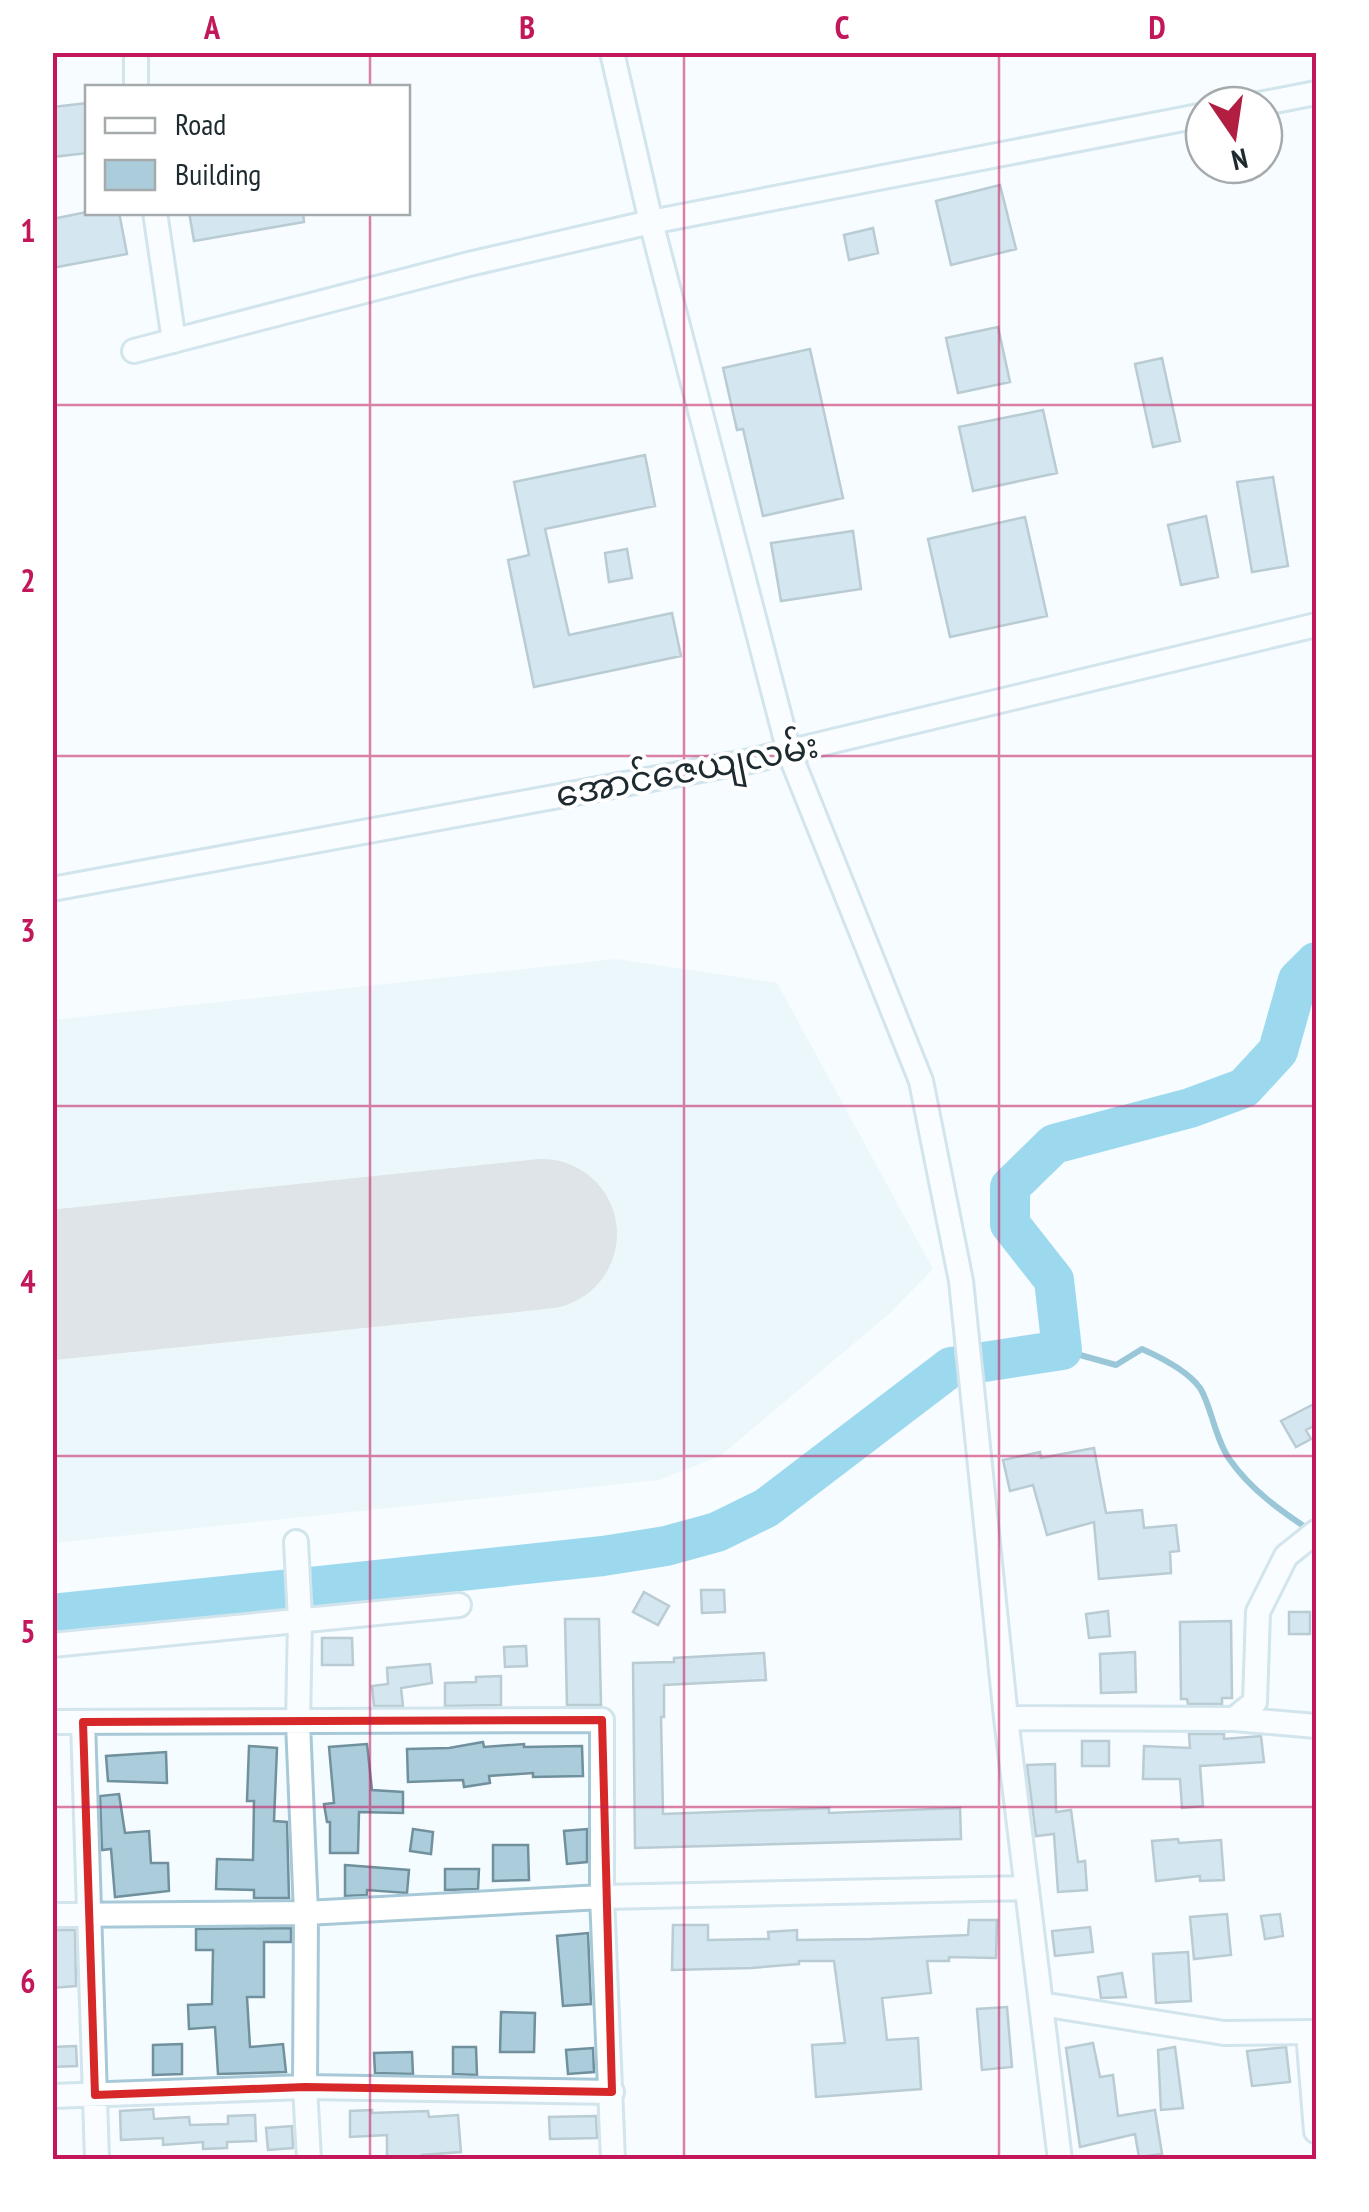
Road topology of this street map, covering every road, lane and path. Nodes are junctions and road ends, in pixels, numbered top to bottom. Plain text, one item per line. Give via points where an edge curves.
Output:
1 (136, 52) edge
2 (612, 52) edge
3 (136, 85) edge
4 (1316, 93) edge
5 (1284, 99) edge
6 (1184, 119) edge
7 (155, 215) edge
8 (651, 222) junction
9 (174, 340) junction
10 (134, 351) dead end
11 (1316, 625) edge
12 (789, 752) junction
13 (52, 890) edge
14 (1312, 1536) edge
15 (296, 1542) dead end
16 (459, 1605) dead end
17 (300, 1618) junction
18 (52, 1646) edge
19 (1006, 1718) junction
20 (1234, 1719) junction
21 (52, 1722) edge
22 (83, 1722) junction
23 (298, 1723) junction
24 (1316, 1726) edge
25 (1027, 1888) junction
26 (602, 1897) junction
27 (306, 1913) junction
28 (52, 1915) edge
29 (90, 1915) junction
30 (1041, 2004) junction
31 (1312, 2032) edge
32 (305, 2087) junction
33 (612, 2092) junction
34 (95, 2095) junction
35 (52, 2096) edge
36 (1316, 2131) edge
37 (96, 2160) edge
38 (310, 2160) edge
39 (613, 2160) edge
40 (1060, 2160) edge

1 - 3 street
2 - 8 street
4 - 5 street
6 - 8 street
7 - 9 street
8 - 9 street
8 - 12 street
9 - 10 street
11 - 12 street, အောင်ဇေယျလမ်း
12 - 13 street, အောင်ဇေယျလမ်း
12 - 19 street via 921,1081 961,1281
14 - 20 street via 1286,1556 1258,1612 1256,1702
15 - 17 street
16 - 17 street
17 - 18 street
17 - 23 street
19 - 20 street
19 - 25 street
20 - 24 street
21 - 22 street
22 - 23 street
22 - 29 street
23 - 26 street via 602,1720
23 - 27 street
25 - 26 street
25 - 30 street
26 - 27 street
26 - 33 street
27 - 29 street
27 - 32 street
28 - 29 street
29 - 34 street
30 - 31 street via 1224,2033
30 - 40 street
31 - 36 street
32 - 33 street
32 - 34 street
32 - 38 street
33 - 39 street
34 - 35 street
34 - 37 street

